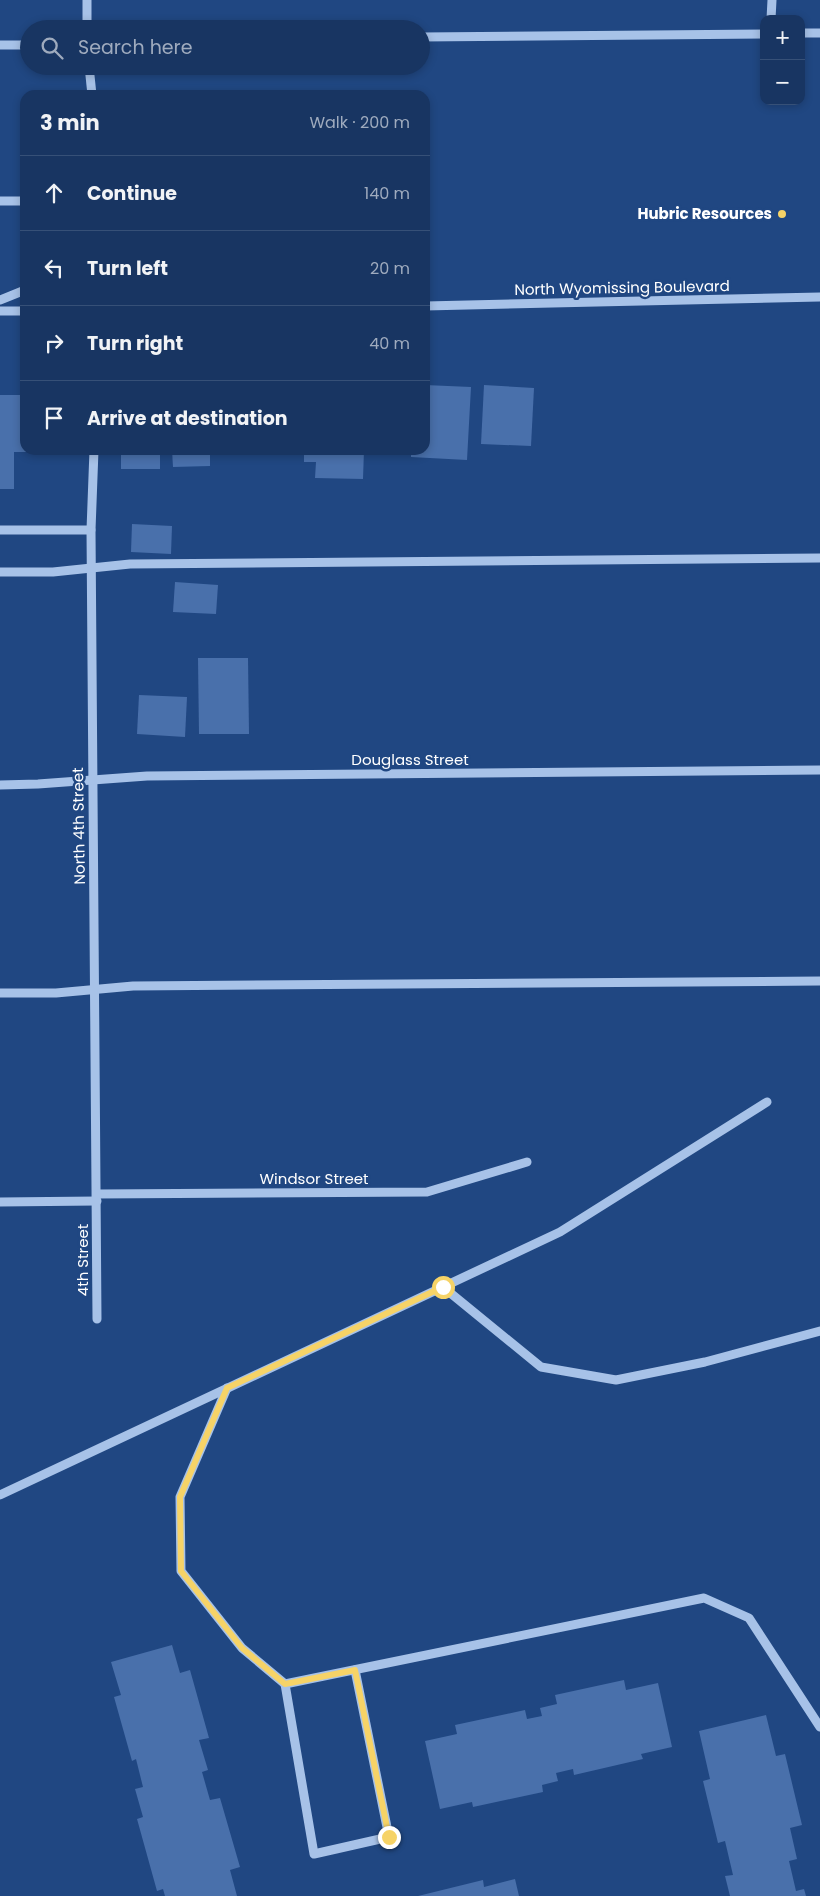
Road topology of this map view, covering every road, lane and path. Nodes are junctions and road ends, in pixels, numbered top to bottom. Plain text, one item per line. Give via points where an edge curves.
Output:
1 (87, 0) edge
2 (772, 0) edge
3 (771, 15) edge
4 (87, 20) edge
5 (805, 33) edge
6 (820, 33) edge
7 (760, 34) edge
8 (430, 37) edge
9 (0, 45) edge
10 (20, 45) edge
11 (90, 75) edge
12 (91, 90) edge
13 (20, 200) edge
14 (0, 201) edge
15 (20, 292) edge
16 (820, 297) edge
17 (0, 300) edge
18 (430, 306) edge
19 (0, 311) edge
20 (20, 311) edge
21 (94, 455) edge
22 (0, 530) edge
23 (91, 530) junction
24 (820, 558) edge
25 (91, 568) junction
26 (0, 572) edge
27 (820, 770) edge
28 (92, 780) junction
29 (0, 785) edge
30 (820, 981) edge
31 (94, 990) junction
32 (0, 993) edge
33 (767, 1102) dead end
34 (527, 1162) dead end
35 (97, 1197) junction
36 (0, 1202) edge
37 (443, 1287) junction
38 (97, 1319) dead end
39 (820, 1331) edge
40 (227, 1388) junction
41 (0, 1494) edge
42 (355, 1670) junction
43 (285, 1684) junction
44 (820, 1727) edge

1 - 4 street
2 - 3 street
5 - 6 street
7 - 8 street
9 - 10 street
11 - 12 street
13 - 14 street
15 - 17 street
16 - 18 street, North Wyomissing Boulevard
19 - 20 street
21 - 23 street, North 4th Street
22 - 23 street
23 - 25 street, North 4th Street
24 - 25 street via 130,564
25 - 26 street
25 - 28 street, North 4th Street
27 - 28 street, Douglass Street via 147,776
28 - 29 street, Douglass Street
28 - 31 street, North 4th Street
30 - 31 street via 133,986
31 - 32 street
31 - 35 street, North 4th Street
33 - 37 street via 560,1232
34 - 35 street, Windsor Street via 427,1192
35 - 36 street, Windsor Street
35 - 38 street, 4th Street
37 - 39 street via 541,1366 616,1380 705,1362
37 - 40 street
40 - 41 street
40 - 43 street via 180,1497 181,1571 242,1648
42 - 43 street
42 - 43 street via 389,1837 314,1854
42 - 44 street via 704,1598 749,1618

